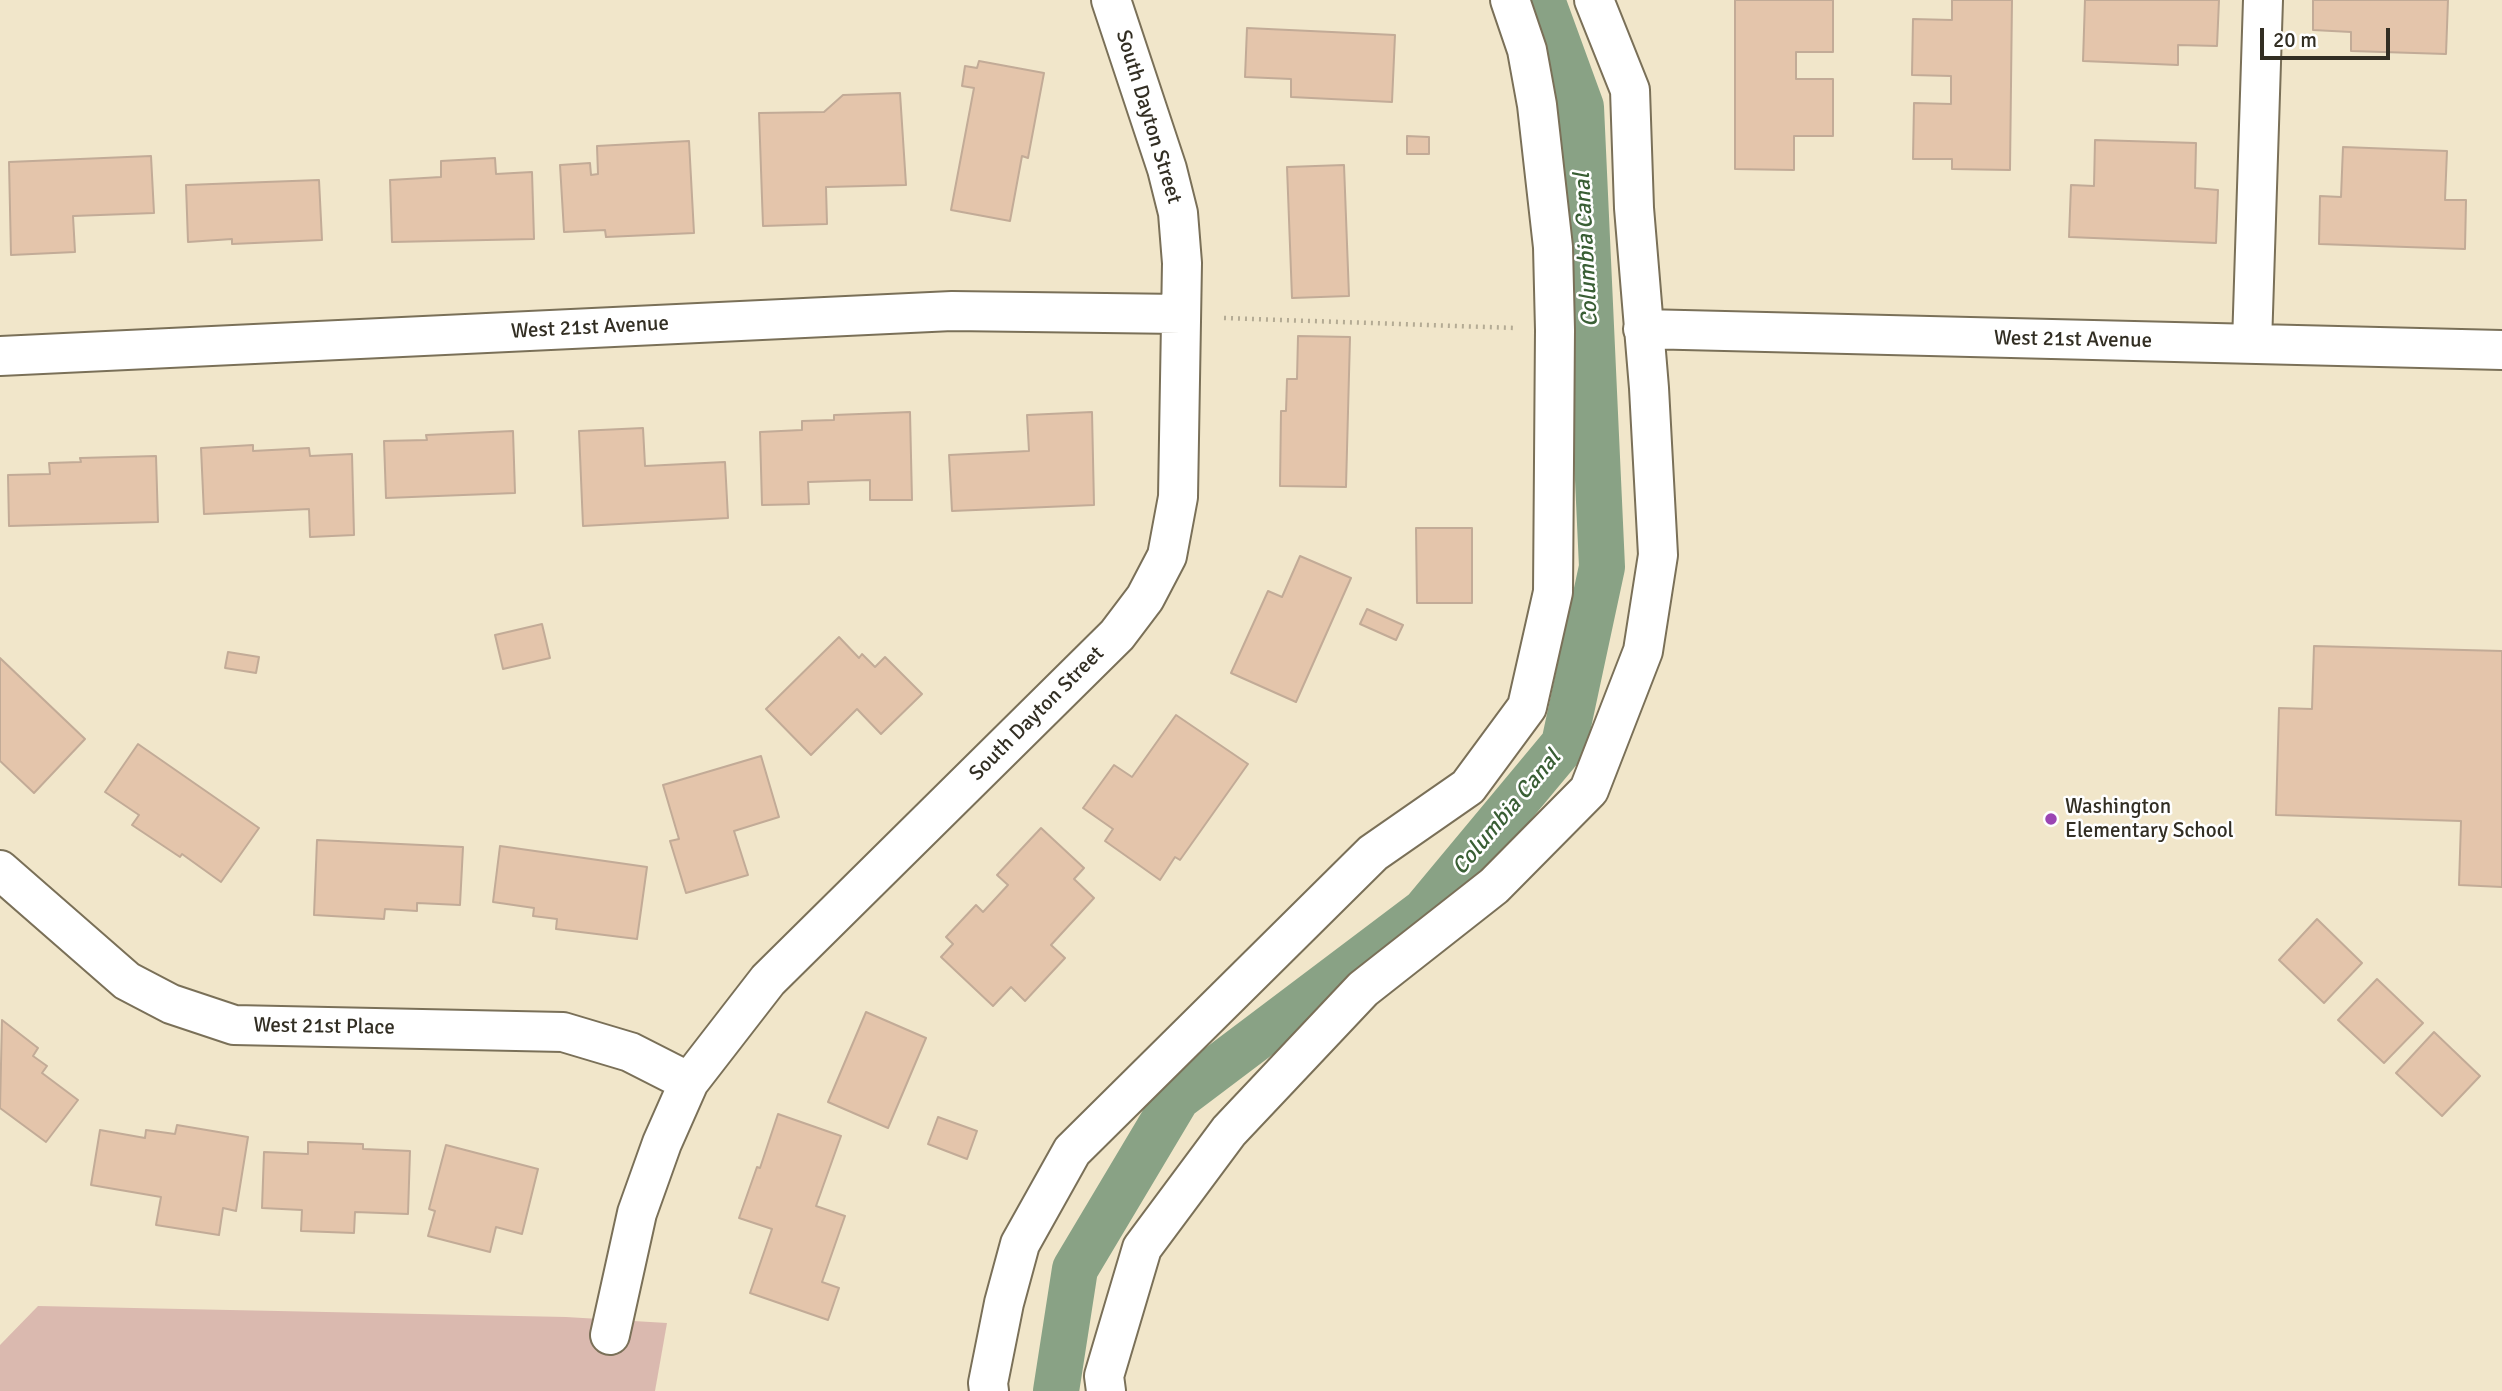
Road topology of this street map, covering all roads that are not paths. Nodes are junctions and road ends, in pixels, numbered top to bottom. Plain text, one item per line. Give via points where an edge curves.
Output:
1 (1111, 0) edge
2 (1510, 0) edge
3 (1594, 0) edge
4 (2263, 0) edge
5 (1181, 314) junction
6 (1643, 329) junction
7 (2252, 344) junction
8 (2502, 350) edge
9 (0, 356) edge
10 (0, 870) edge
11 (689, 1082) junction
12 (610, 1335) dead end
13 (989, 1391) edge
14 (1107, 1391) edge

1 - 5 street, South Dayton Street via 1178,213
2 - 13 street via 1527,50 1537,104 1553,247 1555,330 1553,592 1527,707 1468,787 1373,853 1072,1152 1020,1244
3 - 6 street via 1630,90
4 - 7 street
5 - 9 street, West 21st Avenue via 952,312
5 - 11 street, South Dayton Street via 1178,497 1167,556 1145,598 1117,635 768,980
6 - 7 street, West 21st Avenue
6 - 14 street via 1658,555 1643,651 1589,790 1494,886 1363,989 1230,1130 1142,1248 1104,1376
7 - 8 street, West 21st Avenue
10 - 11 street, West 21st Place via 127,981 171,1004 234,1025 563,1032 630,1052
11 - 12 street, South Dayton Street via 637,1213

